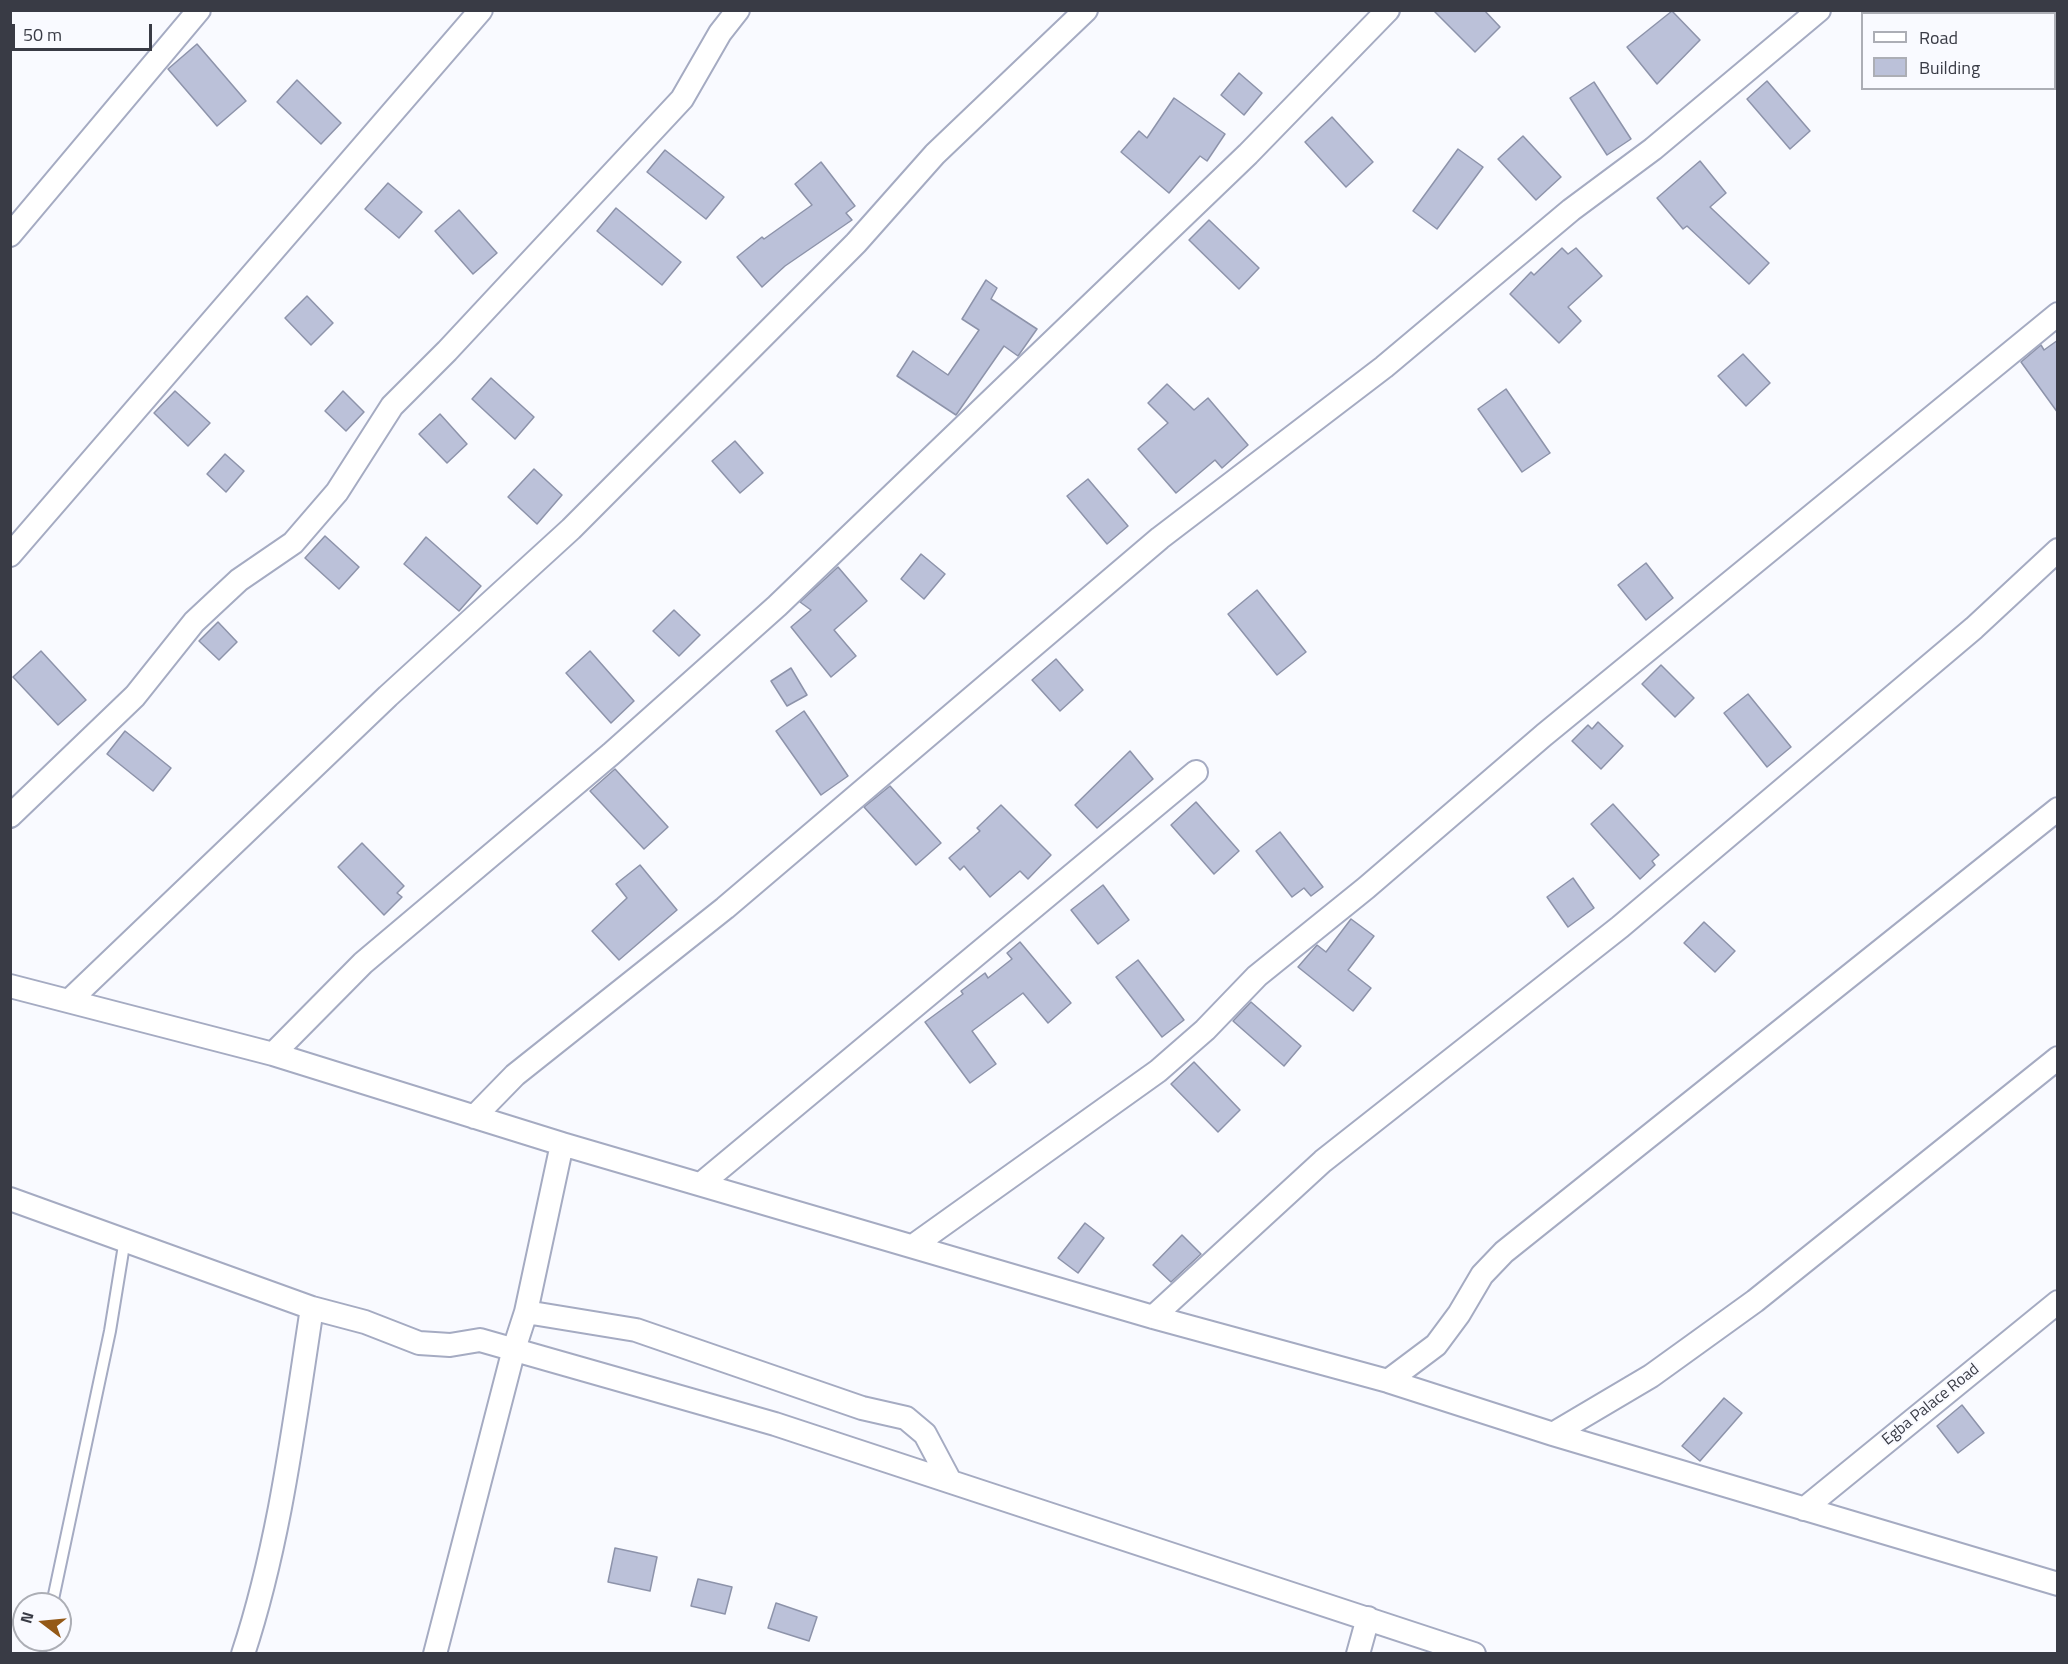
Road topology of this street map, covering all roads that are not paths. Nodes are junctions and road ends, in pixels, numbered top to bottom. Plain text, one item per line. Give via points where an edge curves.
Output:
1 (199, 10) edge
2 (481, 10) edge
3 (738, 10) edge
4 (1086, 10) edge
5 (1388, 10) edge
6 (1819, 10) edge
7 (10, 235) edge
8 (2058, 314) edge
9 (2058, 550) edge
10 (10, 555) edge
11 (1196, 772) dead end
12 (2058, 810) edge
13 (10, 816) edge
14 (10, 986) edge
15 (69, 1001) junction
16 (273, 1054) junction
17 (2058, 1058) edge
18 (474, 1118) junction
19 (562, 1144) junction
20 (701, 1184) junction
21 (10, 1199) edge
22 (125, 1239) junction
23 (913, 1246) junction
24 (2058, 1302) edge
25 (312, 1308) junction
26 (526, 1312) junction
27 (1153, 1317) junction
28 (514, 1349) junction
29 (1388, 1381) junction
30 (1553, 1434) junction
31 (950, 1481) junction
32 (1804, 1509) junction
33 (2058, 1584) edge
34 (55, 1592) edge
35 (1368, 1618) junction
36 (243, 1653) edge
37 (435, 1653) edge
38 (1358, 1653) edge
39 (1474, 1653) edge

1 - 7 street
2 - 10 street
3 - 13 street via 682,99 392,406 337,492 292,543 239,580 194,622 135,696
4 - 15 street via 935,154 855,243 571,529 379,704
5 - 16 street via 1240,162 777,606 610,754 363,963
6 - 18 street via 1384,367 1160,538 725,908 515,1075
8 - 23 street via 1579,705 1257,976 1158,1071
9 - 27 street via 1965,636 1620,927 1323,1161
11 - 20 street
12 - 29 street via 1504,1252 1482,1275 1436,1345
14 - 15 street
15 - 16 street
16 - 18 street
17 - 30 street via 1755,1301 1651,1376
18 - 19 street
19 - 20 street
19 - 26 street
20 - 23 street
21 - 22 street
22 - 25 street
22 - 34 lane via 110,1331
23 - 27 street
24 - 32 street, Egba Palace Road
25 - 28 street via 365,1322 419,1343 450,1345 480,1341
25 - 36 street via 285,1482 261,1599
26 - 28 street
26 - 31 street via 636,1330 862,1408 906,1418 925,1434
27 - 29 street
28 - 31 street via 775,1424
28 - 37 street
29 - 30 street
30 - 32 street
31 - 35 street
32 - 33 street
35 - 38 street
35 - 39 street

